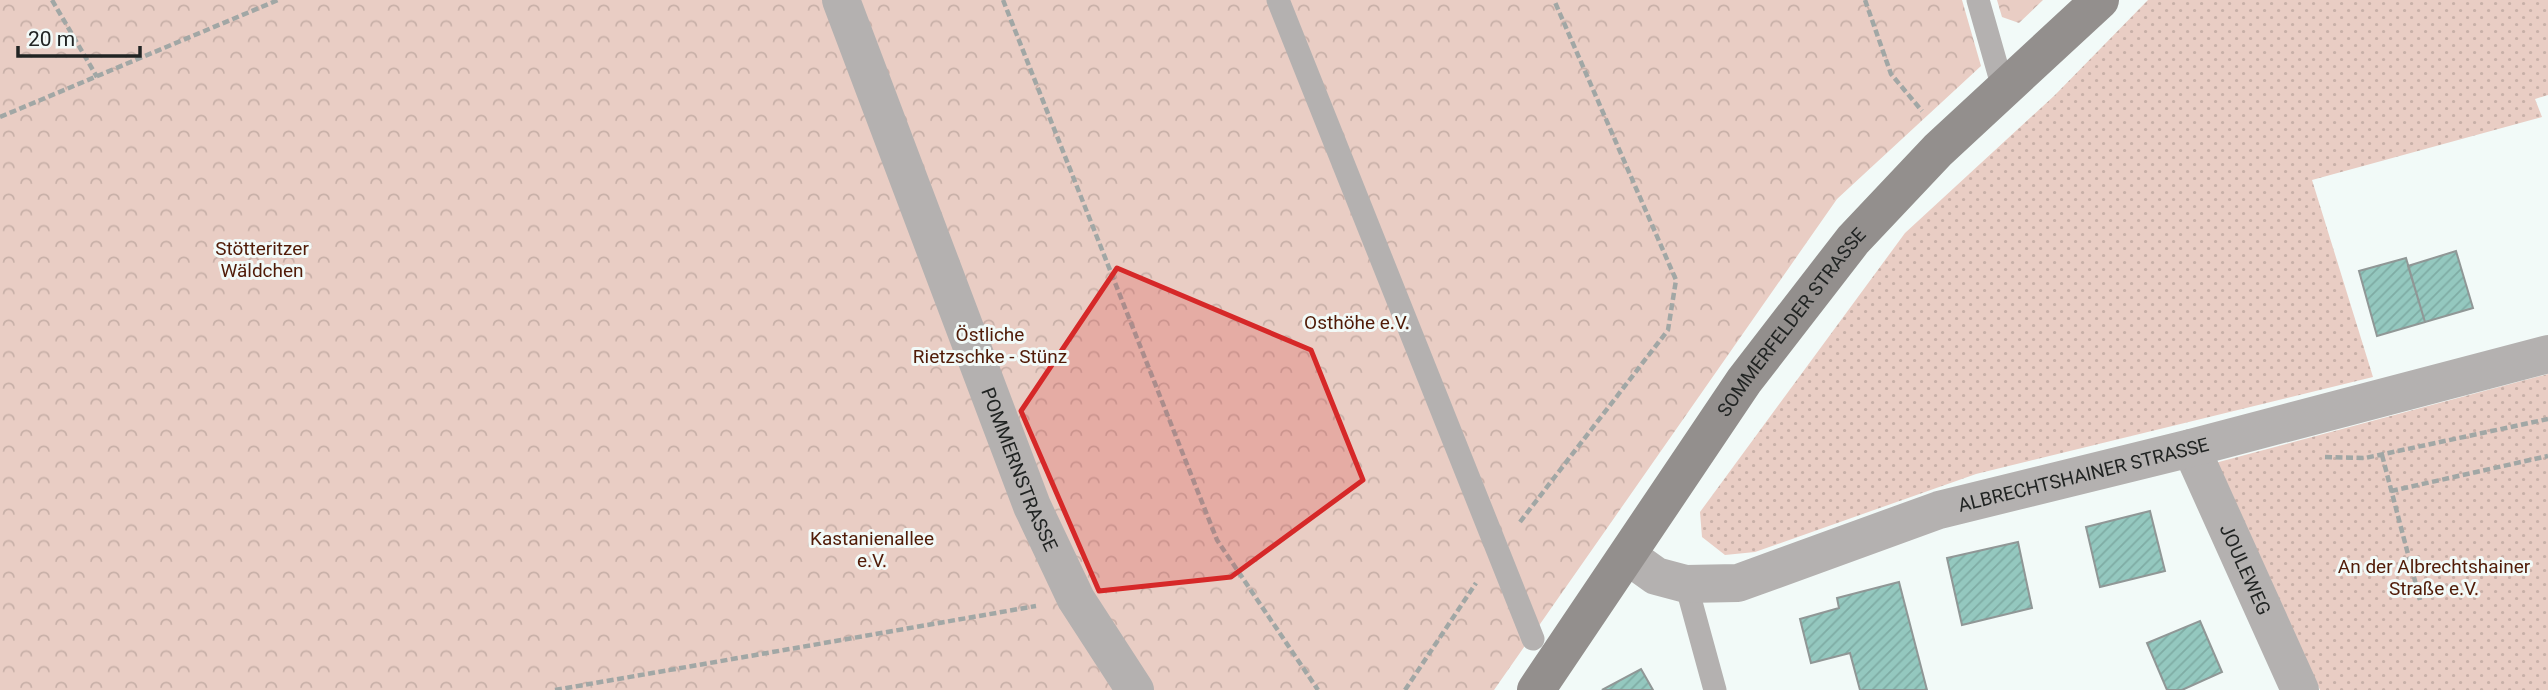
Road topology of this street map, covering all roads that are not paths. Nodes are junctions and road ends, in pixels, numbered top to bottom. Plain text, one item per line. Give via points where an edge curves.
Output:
1 (841, 0) edge
2 (1278, 0) edge
3 (1978, 0) edge
4 (2100, 0) edge
5 (2003, 88) junction
6 (2548, 354) edge
7 (2191, 448) junction
8 (1628, 556) junction
9 (1686, 584) junction
10 (1533, 639) dead end
11 (1135, 690) edge
12 (1536, 690) edge
13 (1715, 690) edge
14 (2300, 690) edge

1 - 11 street, POMMERNSTRASSE via 1032,506 1076,599
2 - 10 lane
3 - 5 lane
4 - 5 main road, SOMMERFELDER STRASSE
5 - 8 main road, SOMMERFELDER STRASSE via 1853,240 1744,381
6 - 7 street, ALBRECHTSHAINER STRASSE
7 - 9 street, ALBRECHTSHAINER STRASSE via 1939,510 1738,583
7 - 14 street, JOULEWEG
8 - 9 street, ALBRECHTSHAINER STRASSE via 1656,576
8 - 12 main road, SOMMERFELDER STRASSE
9 - 13 lane

